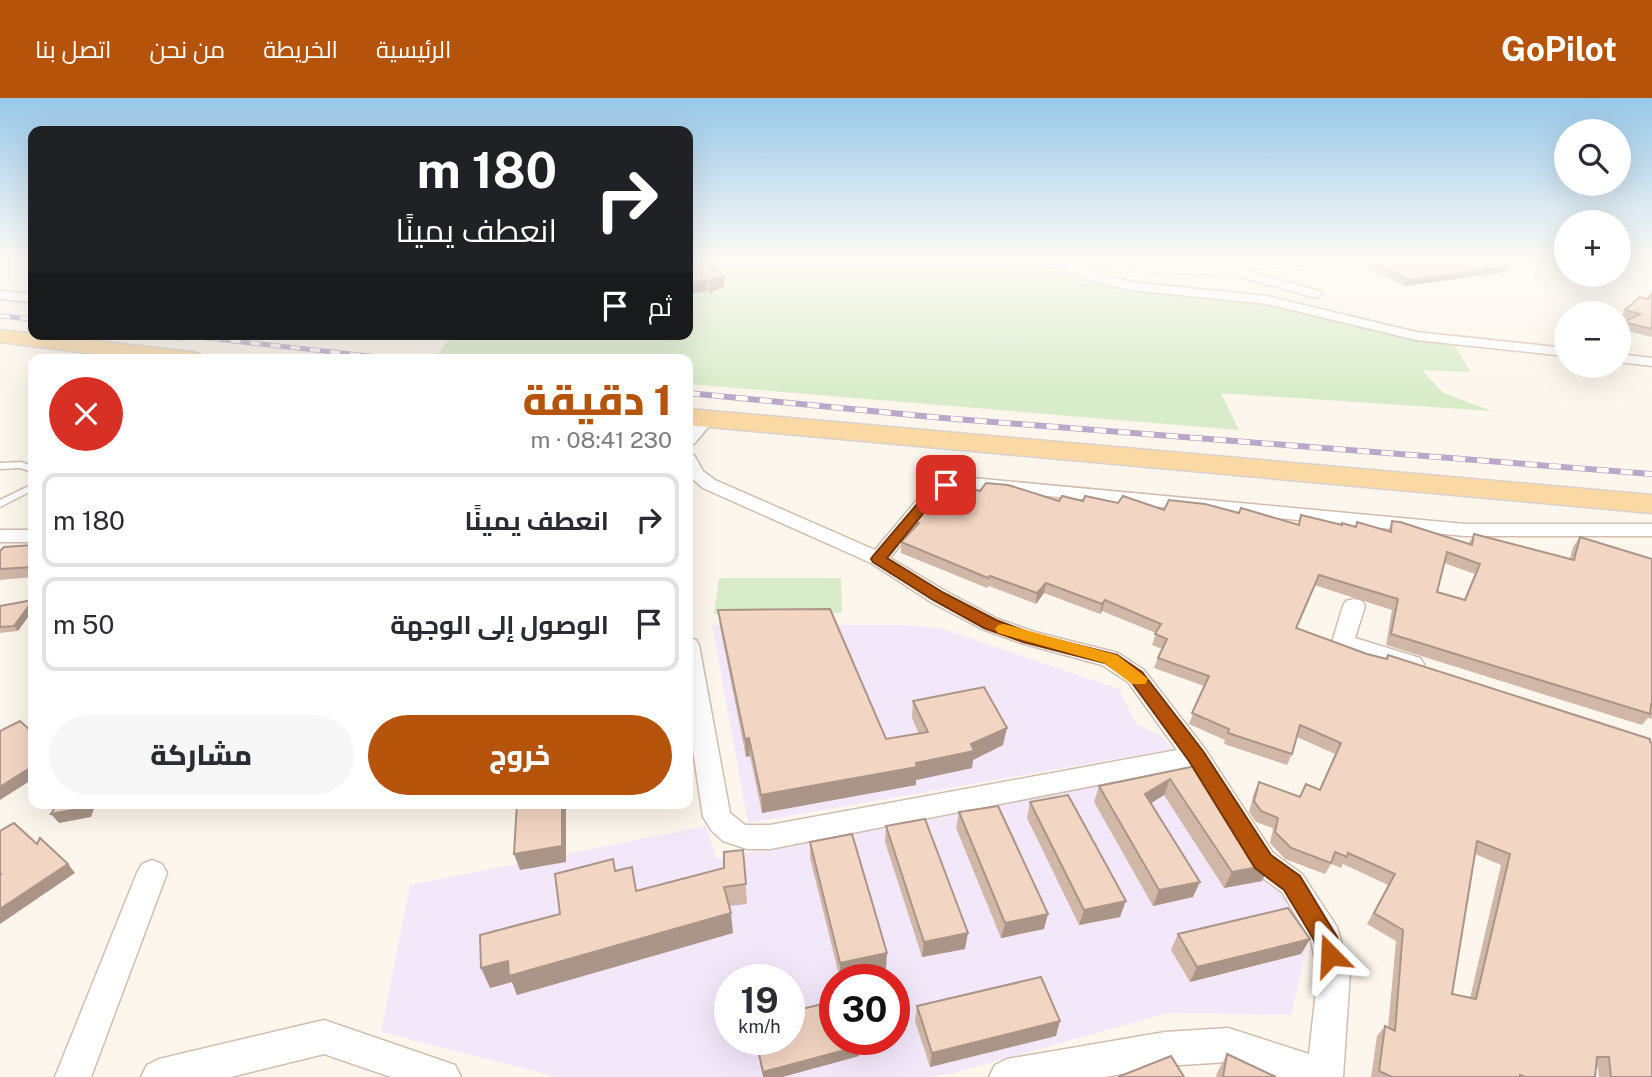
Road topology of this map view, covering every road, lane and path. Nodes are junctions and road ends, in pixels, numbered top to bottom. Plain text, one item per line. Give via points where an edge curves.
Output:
1 (1286, 305) edge
2 (0, 336) edge
3 (28, 339) edge
4 (33, 340) edge
5 (1554, 351) edge
6 (150, 354) edge
7 (1631, 359) edge
8 (1652, 362) edge
9 (697, 418) edge
10 (0, 466) edge
11 (28, 467) edge
12 (693, 468) edge
13 (28, 490) edge
14 (0, 504) edge
15 (1650, 505) edge
16 (1652, 530) edge
17 (0, 536) edge
18 (28, 536) edge
19 (878, 559) junction
20 (1354, 606) dead end
21 (1433, 671) edge
22 (693, 675) edge
23 (1196, 756) junction
24 (152, 873) dead end
25 (73, 1077) edge
26 (159, 1077) edge
27 (443, 1077) edge
28 (1007, 1077) edge
29 (1325, 1077) edge

1 - 5 street via 1416,336
2 - 3 main road
4 - 6 main road
7 - 8 street
9 - 15 main road
10 - 11 lane
12 - 19 street via 709,484
13 - 14 lane
16 - 19 street via 1465,530 961,482 933,492
17 - 18 street
19 - 23 street via 990,624 1110,659 1136,676
20 - 21 street via 1343,642
22 - 23 street via 717,817 732,833 744,837 770,837
23 - 29 street via 1263,862 1292,883 1326,937 1334,973
24 - 25 street
26 - 27 street via 324,1037
28 - 29 street via 1165,1049 1228,1045

